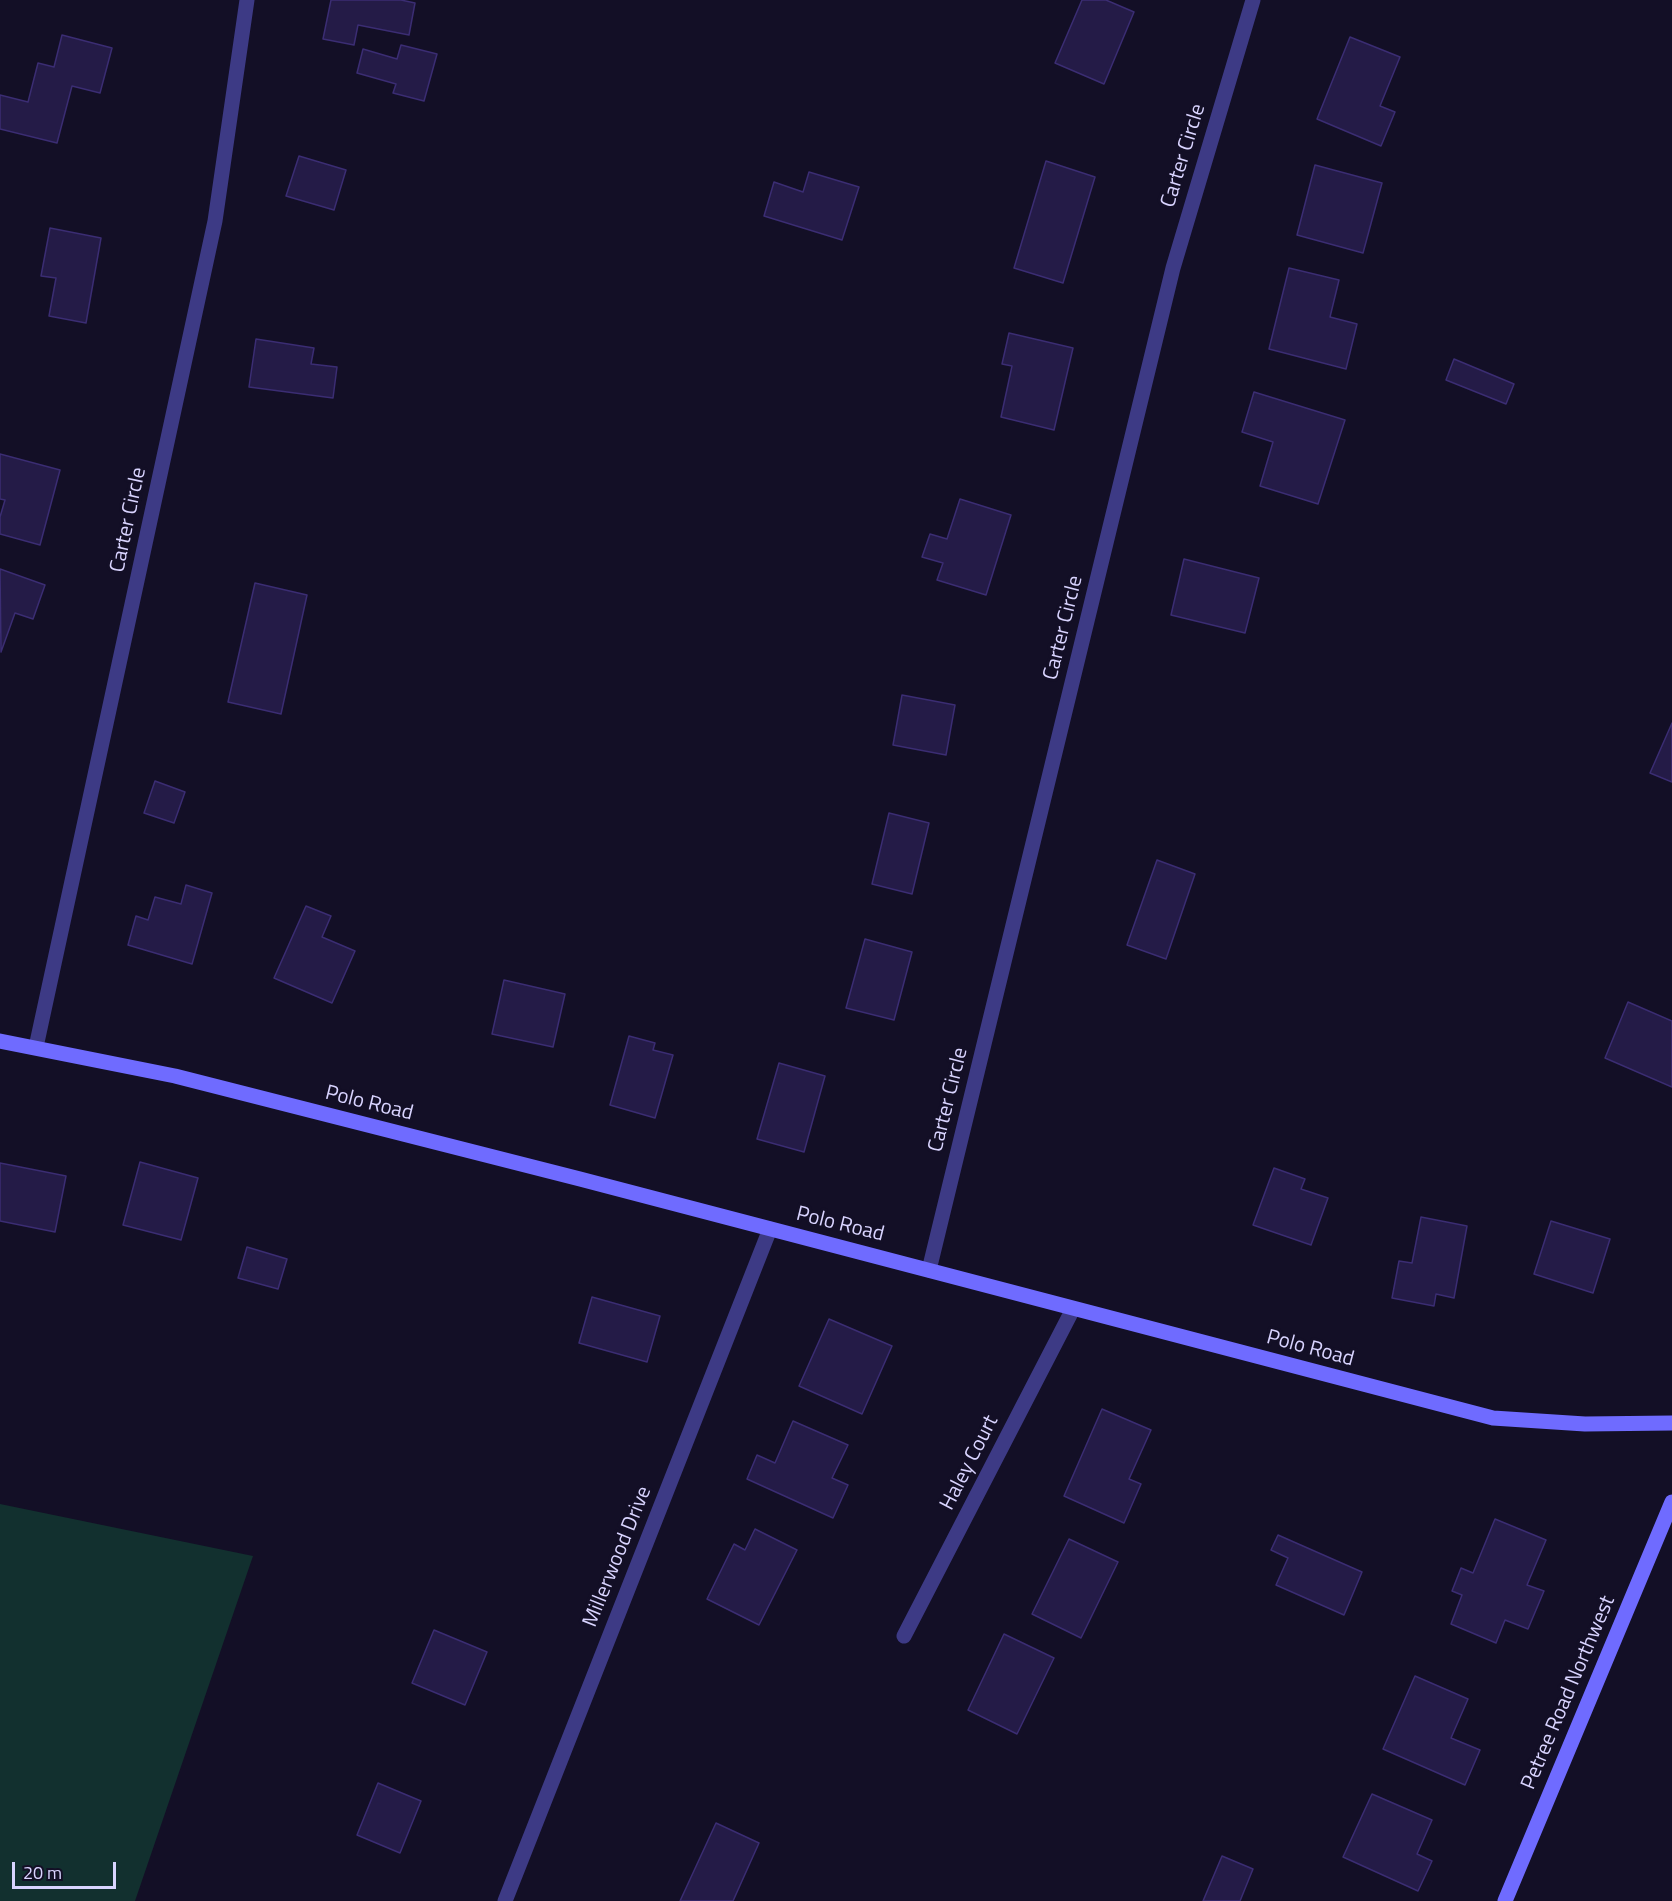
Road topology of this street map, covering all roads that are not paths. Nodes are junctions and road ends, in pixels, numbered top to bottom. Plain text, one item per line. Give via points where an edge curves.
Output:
1 (247, 0) edge
2 (1252, 0) edge
3 (0, 1041) edge
4 (36, 1047) junction
5 (770, 1229) junction
6 (929, 1270) junction
7 (1073, 1309) junction
8 (1672, 1423) edge
9 (1672, 1502) edge
10 (904, 1636) dead end
11 (505, 1901) edge
12 (1505, 1901) edge

1 - 4 street, Carter Circle via 215,221
2 - 6 street, Carter Circle via 1173,268
3 - 4 main road, Polo Road
4 - 5 main road, Polo Road via 175,1076
5 - 6 main road, Polo Road
5 - 11 street, Millerwood Drive
6 - 7 main road, Polo Road
7 - 8 main road, Polo Road via 1493,1418 1586,1424
7 - 10 street, Haley Court
9 - 12 main road, Petree Road Northwest

